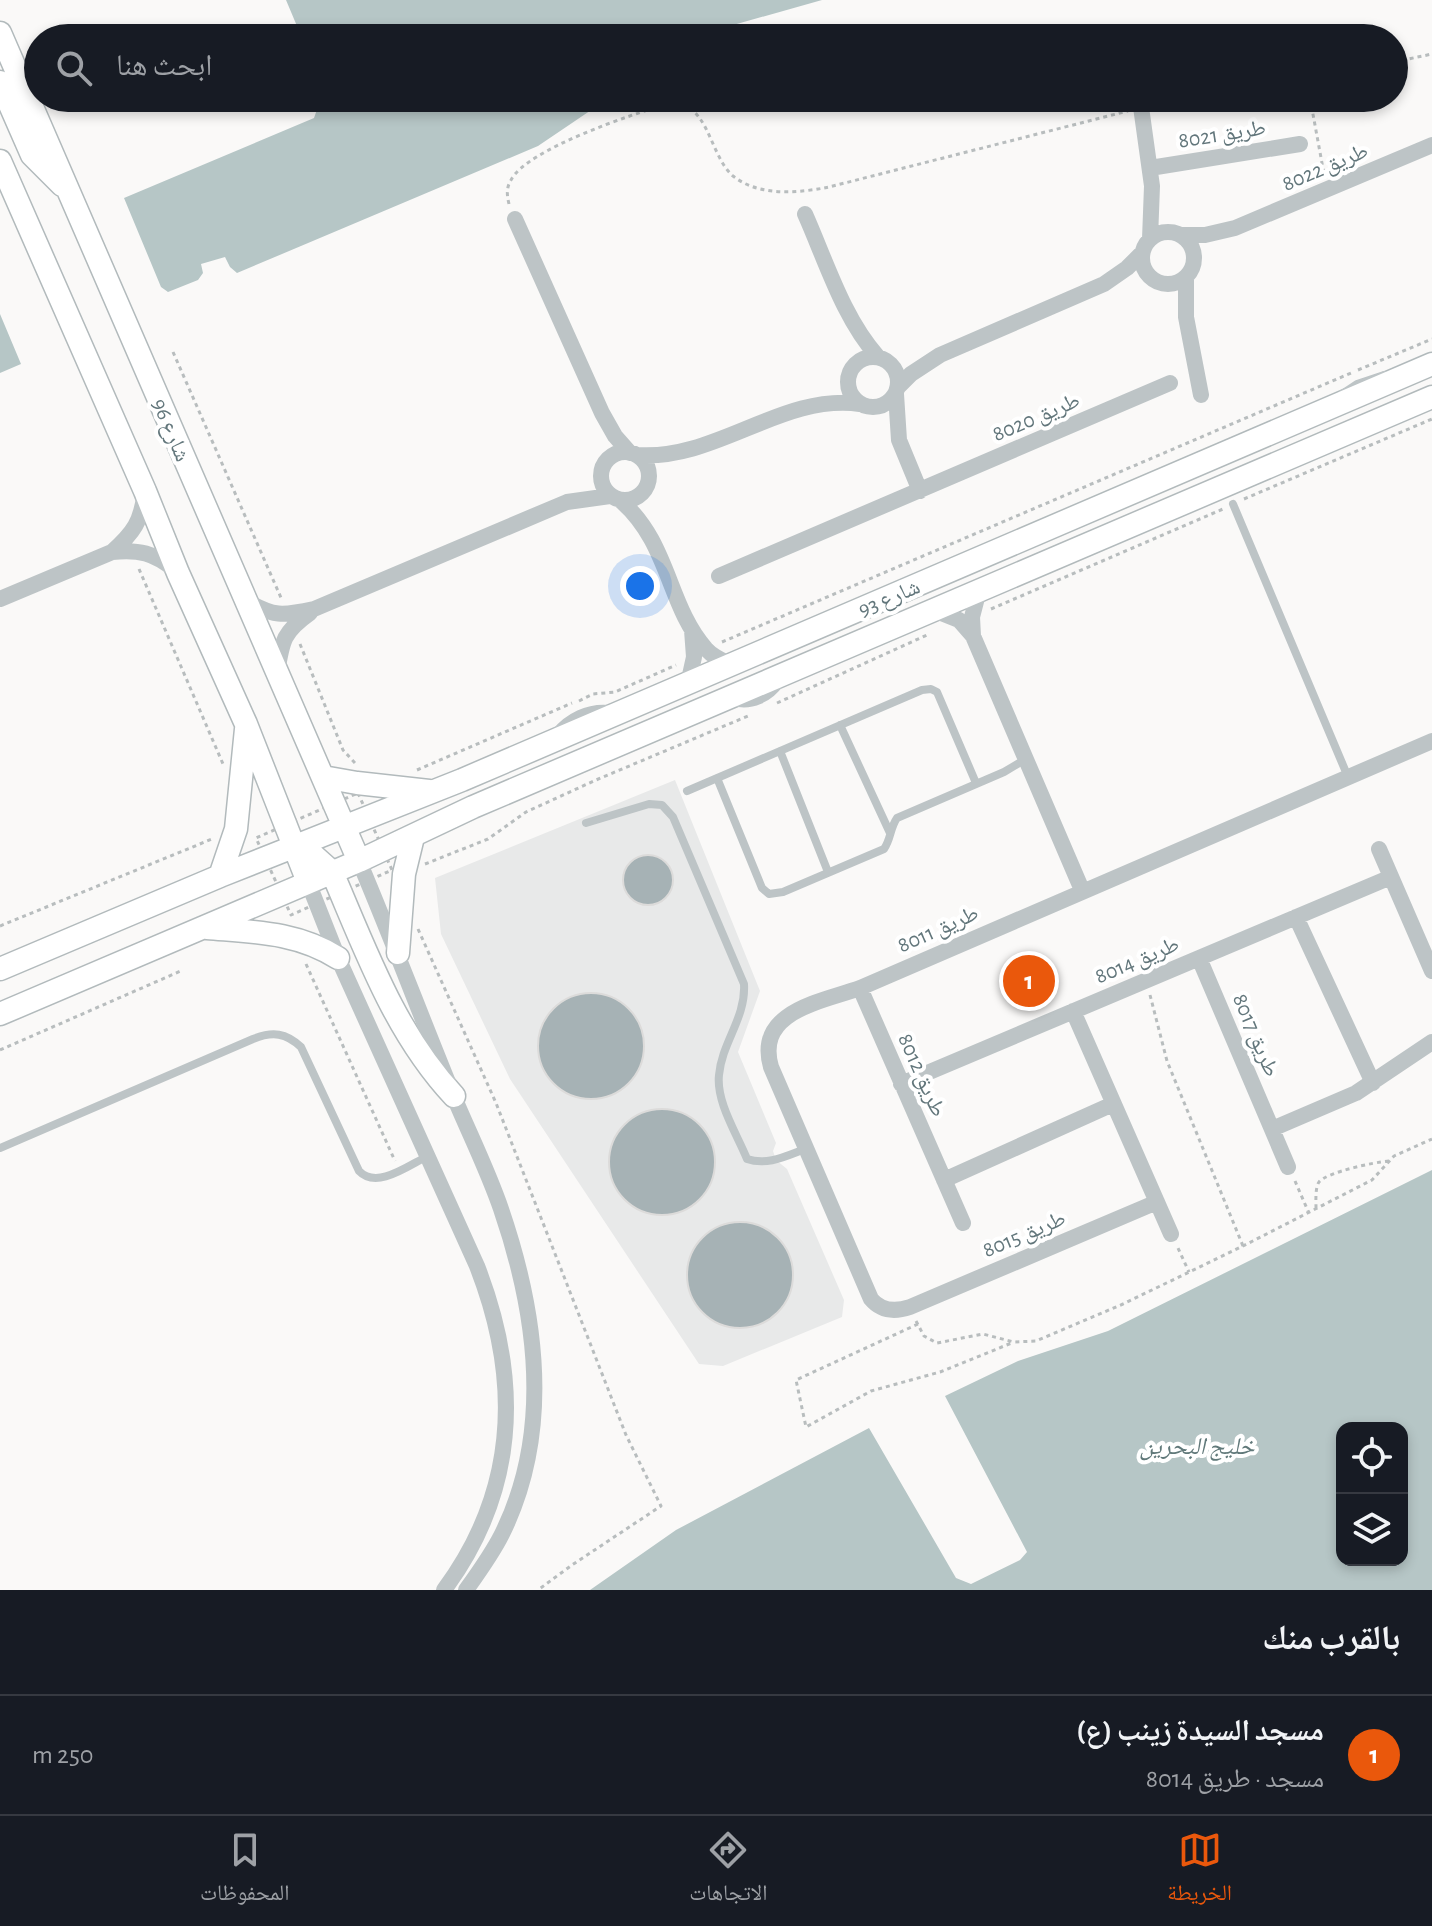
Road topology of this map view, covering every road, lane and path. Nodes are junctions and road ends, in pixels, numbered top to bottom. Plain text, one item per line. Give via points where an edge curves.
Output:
1 (0, 33) edge
2 (1432, 54) edge
3 (1408, 59) edge
4 (0, 82) edge
5 (24, 90) edge
6 (33, 112) edge
7 (643, 112) edge
8 (697, 112) edge
9 (1122, 112) edge
10 (1142, 112) edge
11 (1313, 112) edge
12 (1300, 144) dead end
13 (1432, 145) edge
14 (0, 161) edge
15 (1150, 168) junction
16 (1152, 186) junction
17 (66, 189) junction
18 (1327, 190) junction
19 (805, 214) dead end
20 (515, 219) joint
21 (1235, 228) junction
22 (1179, 234) junction
23 (1146, 246) junction
24 (1190, 270) junction
25 (1159, 283) junction
26 (1104, 284) junction
27 (850, 314) junction
28 (1186, 317) junction
29 (1432, 339) edge
30 (173, 352) dead end
31 (940, 355) junction
32 (882, 358) junction
33 (1432, 364) edge
34 (852, 370) junction
35 (1170, 383) dead end
36 (897, 391) junction
37 (1201, 395) dead end
38 (1432, 397) edge
39 (809, 406) junction
40 (866, 406) junction
41 (602, 413) junction
42 (1432, 419) edge
43 (899, 440) junction
44 (695, 448) junction
45 (634, 454) junction
46 (602, 468) junction
47 (648, 485) junction
48 (145, 491) junction
49 (920, 491) junction
50 (615, 498) junction
51 (567, 502) junction
52 (1233, 504) junction
53 (651, 534) junction
54 (131, 550) junction
55 (112, 552) junction
56 (178, 573) junction
57 (719, 576) dead end
58 (979, 590) junction
59 (0, 599) edge
60 (244, 600) junction
61 (934, 610) junction
62 (972, 617) junction
63 (290, 620) junction
64 (931, 633) dead end
65 (973, 636) junction
66 (700, 653) junction
67 (732, 665) junction
68 (276, 676) junction
69 (688, 684) junction
70 (776, 704) dead end
71 (749, 716) dead end
72 (246, 724) junction
73 (840, 725) junction
74 (1432, 741) edge
75 (780, 751) junction
76 (1026, 759) junction
77 (363, 767) dead end
78 (414, 771) dead end
79 (227, 773) dead end
80 (323, 777) junction
81 (1348, 777) junction
82 (717, 778) junction
83 (976, 783) junction
84 (687, 791) dead end
85 (434, 792) junction
86 (586, 823) dead end
87 (344, 826) junction
88 (236, 829) junction
89 (890, 835) junction
90 (413, 837) junction
91 (293, 847) junction
92 (1379, 849) dead end
93 (359, 861) junction
94 (420, 871) dead end
95 (332, 872) junction
96 (828, 872) junction
97 (220, 876) junction
98 (1391, 877) junction
99 (308, 882) junction
100 (1082, 890) junction
101 (1296, 917) junction
102 (415, 921) dead end
103 (0, 926) edge
104 (206, 928) junction
105 (398, 953) junction
106 (303, 956) dead end
107 (338, 958) junction
108 (1199, 958) junction
109 (0, 969) edge
110 (183, 970) dead end
111 (1432, 971) edge
112 (860, 988) junction
113 (1149, 991) dead end
114 (1073, 1011) junction
115 (0, 1014) edge
116 (1432, 1042) edge
117 (0, 1050) edge
118 (1373, 1083) junction
119 (901, 1084) junction
120 (454, 1096) junction
121 (1113, 1104) junction
122 (1272, 1129) junction
123 (1432, 1139) edge
124 (0, 1148) edge
125 (806, 1148) junction
126 (428, 1156) junction
127 (1389, 1161) junction
128 (1288, 1167) joint
129 (399, 1170) junction
130 (944, 1180) junction
131 (1157, 1202) junction
132 (1316, 1209) junction
133 (1308, 1212) junction
134 (963, 1223) dead end
135 (1171, 1234) joint
136 (1243, 1246) junction
137 (1189, 1272) junction
138 (910, 1307) junction
139 (918, 1324) junction
140 (1014, 1342) junction
141 (444, 1590) edge
142 (466, 1590) edge
143 (538, 1590) edge

1 - 5 street, شارع 96
2 - 3 path
4 - 17 street via 32,155
6 - 17 street, شارع 96
7 - 20 path via 597,127 517,171 507,194
8 - 9 path via 733,175 749,186 789,192 829,187
10 - 15 street
11 - 18 path
12 - 15 street, طريق 8021
13 - 18 street, طريق 8022
14 - 48 street
15 - 16 street
16 - 22 street
16 - 23 street
17 - 60 street, شارع 96
18 - 21 street, طريق 8022
19 - 27 street
20 - 41 street
21 - 22 street, طريق 8022
21 - 24 street, طريق 8022 via 1210,245
22 - 23 street via 1158,234
22 - 24 street via 1192,247
23 - 25 street via 1144,269
23 - 26 street
24 - 25 street via 1171,285
24 - 28 street
25 - 26 street via 1135,279
25 - 28 street via 1177,299
26 - 31 street
27 - 32 street
27 - 34 street
28 - 37 street
29 - 66 path
30 - 63 path
31 - 32 street via 912,361
31 - 36 street via 911,374
32 - 34 street via 870,357
32 - 36 street via 896,371
33 - 67 street, شارع 93
34 - 39 street
34 - 40 street via 850,393
35 - 49 street, طريق 8020
36 - 40 street via 885,405
36 - 43 street
38 - 58 street, شارع 93
39 - 40 street
39 - 44 street
40 - 43 street
41 - 45 street
41 - 46 street
42 - 52 path
43 - 49 street
44 - 45 street via 665,455
44 - 47 street via 669,463
45 - 46 street via 618,453
45 - 47 street via 647,466
46 - 50 street via 604,489
46 - 51 street
47 - 50 street via 635,498
47 - 53 street
48 - 55 street via 133,532
48 - 56 street
49 - 57 street, طريق 8020
50 - 51 street
50 - 53 street
51 - 63 street
52 - 62 path
52 - 81 lane
53 - 66 street
54 - 55 street
54 - 56 street via 151,553
54 - 79 path
55 - 59 street
56 - 72 street
58 - 61 street, شارع 93
58 - 62 street
60 - 63 street
60 - 68 street, شارع 96
61 - 65 street via 959,620
61 - 90 street, شارع 93
62 - 65 street
63 - 68 street
63 - 77 path via 343,750
64 - 70 path
65 - 76 street
66 - 67 street
66 - 69 street
66 - 78 path
67 - 69 street, شارع 93
68 - 80 street, شارع 96
69 - 85 street, شارع 93
71 - 94 path via 526,812 488,839 430,861
72 - 88 street
72 - 91 street
73 - 75 lane
73 - 83 lane via 931,689 937,692
73 - 89 lane
74 - 81 street, طريق 8011
75 - 82 lane
75 - 96 lane
76 - 83 lane
76 - 100 street
80 - 85 street
80 - 87 street, شارع 96
81 - 100 street, طريق 8011
82 - 84 lane
82 - 96 lane via 769,894
83 - 89 lane via 897,818
85 - 87 street, شارع 93
86 - 125 lane via 649,804 662,805 673,817 744,984 743,1008 721,1064 719,1090 747,1159 776,1160
87 - 91 street, شارع 93
87 - 93 street, شارع 96
88 - 97 street
88 - 103 path
89 - 96 lane via 884,849
90 - 93 street, شارع 93
90 - 105 street via 404,874
91 - 95 street via 313,855
91 - 97 street, شارع 93
91 - 99 street
92 - 98 street
93 - 95 street, شارع 93
93 - 105 street
95 - 99 street, شارع 93
95 - 120 street via 398,1020
97 - 109 street, شارع 93
98 - 101 street, طريق 8014
98 - 111 street
99 - 104 street, شارع 93
99 - 107 street
100 - 112 street, طريق 8011
101 - 108 street, طريق 8014
101 - 118 street
102 - 143 path via 496,1103 626,1435 661,1506
104 - 107 street via 287,925
104 - 115 street, شارع 93
105 - 120 street
106 - 129 path
107 - 126 street
108 - 114 street, طريق 8014
108 - 122 street, طريق 8017
110 - 117 path
112 - 119 street, طريق 8012
112 - 125 street, طريق 8011 via 788,1015 772,1032 768,1055
113 - 136 path via 1167,1061
114 - 119 street, طريق 8014
114 - 121 street
116 - 118 street
118 - 122 street
119 - 130 street, طريق 8012
120 - 142 street via 501,1208 534,1350 528,1460 512,1512
121 - 130 street
121 - 131 street
122 - 128 street, طريق 8017
123 - 127 path
124 - 129 lane via 253,1039 279,1034 301,1047 359,1171 378,1179
125 - 138 street, طريق 8011 via 871,1299 887,1310
126 - 129 lane
126 - 141 street via 493,1306 507,1395 507,1432 492,1501
127 - 132 path via 1372,1180
127 - 132 path via 1323,1178
128 - 133 path
130 - 134 street, طريق 8012
131 - 135 street
131 - 138 street, طريق 8015
132 - 133 path
133 - 136 path
135 - 137 path
136 - 137 path
137 - 140 path via 1036,1341
138 - 139 path
139 - 140 path via 924,1336 937,1343 983,1334
139 - 140 path via 796,1380 806,1427 871,1391 940,1372

